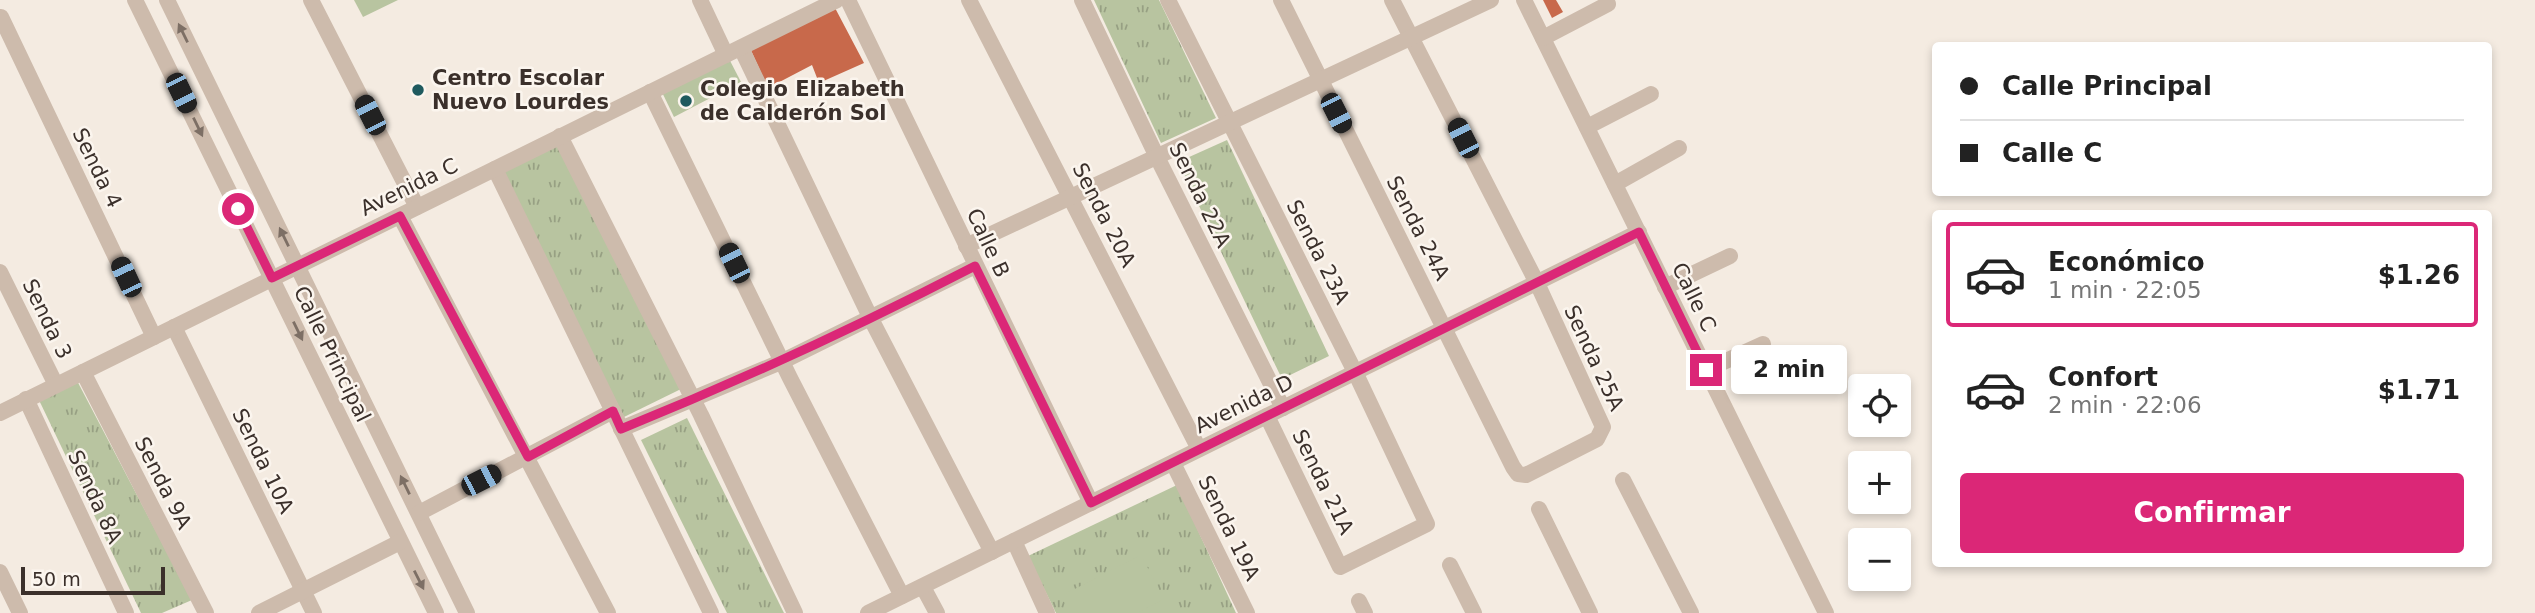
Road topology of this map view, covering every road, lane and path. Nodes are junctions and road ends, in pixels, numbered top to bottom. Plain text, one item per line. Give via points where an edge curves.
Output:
1 (135, 0) edge
2 (167, 0) edge
3 (311, 0) edge
4 (700, 0) edge
5 (837, 0) edge
6 (848, 0) edge
7 (969, 0) edge
8 (1082, 0) edge
9 (1168, 0) edge
10 (1281, 0) edge
11 (1392, 0) edge
12 (1491, 0) edge
13 (1524, 0) edge
14 (1608, 4) dead end
15 (1, 18) edge
16 (1412, 37) junction
17 (1543, 38) junction
18 (734, 51) junction
19 (1320, 80) junction
20 (650, 92) junction
21 (1651, 93) dead end
22 (1229, 123) junction
23 (1587, 127) junction
24 (560, 136) junction
25 (1679, 148) dead end
26 (1157, 157) junction
27 (495, 169) junction
28 (1615, 184) junction
29 (1072, 197) junction
30 (417, 207) junction
31 (400, 216) junction
32 (1639, 232) junction
33 (966, 247) junction
34 (1730, 256) dead end
35 (298, 266) junction
36 (975, 266) junction
37 (0, 272) edge
38 (272, 278) junction
39 (1536, 283) junction
40 (1665, 287) junction
41 (871, 319) junction
42 (174, 327) junction
43 (1444, 328) junction
44 (154, 337) junction
45 (1763, 344) dead end
46 (783, 361) junction
47 (1706, 370) junction
48 (83, 372) junction
49 (1355, 372) junction
50 (56, 385) junction
51 (26, 400) junction
52 (693, 400) junction
53 (1283, 408) junction
54 (613, 411) junction
55 (0, 412) edge
56 (1267, 416) junction
57 (621, 429) junction
58 (1199, 449) junction
59 (528, 457) junction
60 (1173, 463) junction
61 (1518, 474) joint
62 (1623, 480) dead end
63 (1091, 503) junction
64 (1539, 509) dead end
65 (419, 513) junction
66 (1014, 541) junction
67 (400, 542) junction
68 (992, 552) junction
69 (1450, 565) dead end
70 (1340, 566) joint
71 (0, 572) edge
72 (923, 587) junction
73 (304, 592) junction
74 (902, 596) junction
75 (202, 612) edge
76 (20, 613) edge
77 (126, 613) edge
78 (259, 613) edge
79 (314, 613) edge
80 (436, 613) edge
81 (467, 613) edge
82 (608, 613) edge
83 (711, 613) edge
84 (795, 613) edge
85 (868, 613) edge
86 (937, 613) edge
87 (1047, 613) edge
88 (1247, 613) edge
89 (1474, 613) edge
90 (1590, 613) edge
91 (1691, 613) edge
92 (1826, 613) edge

1 -> 38 street, Calle Principal
35 -> 2 street, Calle Principal
3 - 30 street
4 - 18 street
5 - 18 street, Avenida C
6 - 33 street, Calle B
7 - 29 street, Senda 20A
8 - 26 street, Senda 22A
9 - 22 street, Senda 23A
10 - 19 street, Senda 24A
11 - 16 street, Senda 25A
12 - 16 street
13 - 17 street, Calle C
14 - 17 street
15 - 44 street, Senda 4
16 - 19 street
16 - 39 street, Senda 25A
17 - 23 street, Calle C
18 - 20 street, Avenida C
18 - 41 street
19 - 22 street
19 - 43 street, Senda 24A
20 - 24 street, Avenida C
20 - 46 street
21 - 23 street
22 - 26 street
22 - 49 street, Senda 23A
23 - 28 street, Calle C
24 - 27 street, Avenida C
24 - 52 street
25 - 28 street
26 - 29 street
26 - 53 street, Senda 22A
27 - 30 street, Avenida C
27 - 54 street
28 - 32 street, Calle C
29 - 33 street
29 - 58 street, Senda 20A
30 - 31 street, Avenida C
31 - 35 street, Avenida C
31 - 59 street
32 - 39 street, Avenida D
32 - 40 street, Calle C
33 - 36 street, Calle B
34 - 40 street
35 - 38 street, Avenida C
65 -> 35 street, Calle Principal
36 - 41 street
36 - 63 street, Calle B
37 - 50 street, Senda 3
38 - 42 street, Avenida C
38 -> 67 street, Calle Principal
39 - 43 street, Avenida D
39 - 61 street, Senda 25A via 1603,426 1597,439 1526,475
40 - 47 street, Calle C
41 - 46 street
41 - 68 street
42 - 44 street, Avenida C
42 - 73 street, Senda 10A
43 - 49 street, Avenida D
43 - 61 street, Senda 24A
44 - 48 street, Avenida C
45 - 47 street
46 - 52 street
46 - 74 street
47 - 92 street, Calle C
48 - 50 street, Avenida C
48 - 75 street, Senda 9A
49 - 53 street, Avenida D
49 - 70 street, Senda 23A via 1427,524
50 - 51 street, Avenida C
51 - 55 street, Avenida C
51 - 77 street, Senda 8A
52 - 57 street
52 - 84 street
53 - 56 street, Avenida D
54 - 57 street
54 - 59 street
56 - 58 street, Avenida D
56 - 70 street, Senda 21A
57 - 83 street
58 - 60 street, Avenida D
59 - 65 street
59 - 82 street
60 - 63 street, Avenida D
60 - 88 street, Senda 19A
62 - 91 street
63 - 66 street, Avenida D
64 - 90 street
65 - 81 street, Calle Principal
66 - 68 street, Avenida D
66 - 87 street
67 - 73 street
67 -> 80 street, Calle Principal
68 - 72 street, Avenida D
69 - 89 street
71 - 76 street
72 - 74 street, Avenida D
72 - 86 street
73 - 78 street
73 - 79 street, Senda 10A
74 - 85 street, Avenida D

